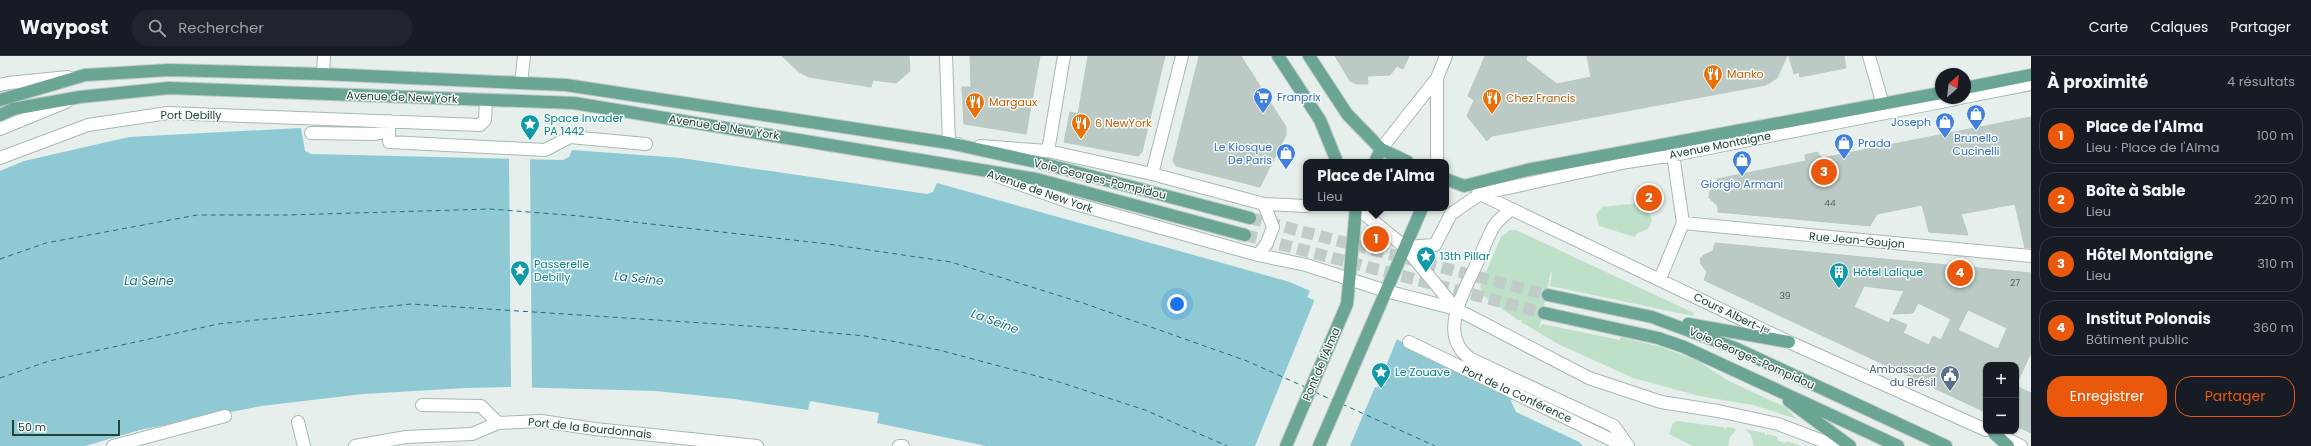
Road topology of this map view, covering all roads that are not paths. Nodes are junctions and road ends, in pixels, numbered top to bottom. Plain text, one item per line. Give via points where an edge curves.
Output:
1 (324, 56) edge
2 (524, 56) edge
3 (946, 56) edge
4 (1064, 56) edge
5 (1182, 56) edge
6 (1278, 56) edge
7 (1309, 56) edge
8 (1446, 56) edge
9 (1869, 56) edge
10 (323, 74) junction
11 (85, 75) junction
12 (2031, 75) edge
13 (1437, 78) junction
14 (521, 83) junction
15 (2031, 84) edge
16 (0, 85) edge
17 (1971, 87) edge
18 (1935, 95) edge
19 (1971, 96) edge
20 (80, 97) junction
21 (0, 100) edge
22 (486, 100) junction
23 (1935, 102) edge
24 (1884, 109) junction
25 (0, 115) edge
26 (389, 126) junction
27 (0, 129) edge
28 (311, 133) dead end
29 (646, 144) dead end
30 (948, 144) junction
31 (1381, 150) junction
32 (1673, 150) junction
33 (1048, 151) junction
34 (0, 158) edge
35 (1336, 159) edge
36 (1376, 159) edge
37 (1401, 159) edge
38 (1437, 159) edge
39 (973, 167) junction
40 (1152, 174) junction
41 (1449, 180) edge
42 (1464, 186) junction
43 (1480, 194) junction
44 (1264, 204) junction
45 (1303, 206) edge
46 (1511, 209) junction
47 (1356, 211) edge
48 (1360, 211) edge
49 (1421, 211) edge
50 (1250, 218) tunnel mouth
51 (1683, 223) junction
52 (1245, 235) tunnel mouth
53 (1405, 247) junction
54 (1258, 255) junction
55 (2031, 256) edge
56 (1660, 279) junction
57 (1350, 280) junction
58 (1386, 291) junction
59 (1548, 295) tunnel mouth
60 (1456, 309) junction
61 (1544, 313) tunnel mouth
62 (1652, 317) junction
63 (1409, 342) dead end
64 (1790, 342) junction
65 (1769, 386) junction
66 (422, 405) dead end
67 (225, 416) dead end
68 (298, 422) dead end
69 (498, 423) junction
70 (1983, 428) edge
71 (1994, 434) edge
72 (1996, 434) edge
73 (113, 446) edge
74 (304, 446) edge
75 (354, 446) edge
76 (757, 446) edge
77 (898, 446) edge
78 (904, 446) edge
79 (1286, 446) edge
80 (1319, 446) edge
81 (1624, 446) edge
82 (1628, 446) edge
83 (1836, 446) edge
84 (1850, 446) edge
85 (1898, 446) edge
86 (1946, 446) edge
87 (2008, 446) edge
88 (2021, 446) edge

1 - 10 street
2 - 14 street
3 - 30 street
4 - 33 street
5 - 40 street
6 - 35 main road via 1320,120
7 - 31 main road via 1347,114
8 - 13 street
9 - 24 street
10 - 11 main road, Avenue de New York via 169,70
10 - 14 main road, Avenue de New York
11 - 16 street, Avenue de New York
11 - 21 main road, Avenue de New York
12 - 17 main road
13 - 31 street
13 - 38 street
14 - 30 main road, Avenue de New York via 585,88
15 - 19 street
18 - 24 main road, Avenue Montaigne
20 - 22 main road, Avenue de New York via 169,88
20 - 25 main road, Avenue de New York via 13,109
20 - 27 street, Avenue de New York
22 - 26 street, Port Debilly via 485,120 480,125
22 - 39 main road, Avenue de New York via 574,103
23 - 24 street, Avenue Montaigne
24 - 32 main road, Avenue Montaigne
26 - 28 street via 375,134
26 - 29 street via 389,142 544,150 570,137
26 - 34 street, Port Debilly via 168,113 88,125
30 - 33 street, Avenue de New York
30 - 50 main road, Voie Georges-Pompidou via 1041,163
31 - 36 main road
31 - 37 main road
32 - 42 main road, Avenue Montaigne via 1527,170
32 - 43 street, Avenue Montaigne
32 - 51 street
33 - 40 street, Avenue de New York
39 - 52 main road, Voie Georges-Pompidou via 1036,179
39 - 54 street, Avenue de New York via 1072,203
40 - 44 street, Avenue de New York
41 - 42 main road
42 - 43 street, Cours Albert-Iᵉʳ
43 - 46 street, Cours Albert-Iᵉʳ
43 - 53 street via 1452,214 1435,245
44 - 45 street, Avenue de New York
44 - 54 street via 1273,227 1268,243
46 - 56 street, Cours Albert-Iᵉʳ
46 - 60 street, Port de la Conférence via 1495,225
47 - 57 main road, Pont de l'Alma
48 - 53 street
49 - 53 main road
51 - 55 street, Rue Jean-Goujon
51 - 56 street
53 - 58 main road
53 - 60 street
54 - 57 street, Avenue de New York via 1306,265
56 - 64 street, Cours Albert-Iᵉʳ
57 - 58 street, Avenue de New York
57 - 79 main road, Pont de l'Alma via 1345,310
58 - 60 street, Avenue de New York
58 - 80 main road
59 - 62 main road, Voie Georges-Pompidou
60 - 82 street, Port de la Conférence via 1455,338 1463,353 1614,426
60 - 83 street via 1589,378 1661,402 1778,424
61 - 65 main road, Voie Georges-Pompidou via 1658,338 1715,360
62 - 64 main road
62 - 86 main road, Voie Georges-Pompidou via 1734,348
63 - 81 street, Port de la Conférence
64 - 70 street, Cours Albert-Iᵉʳ
65 - 84 main road
65 - 85 main road, Voie Georges-Pompidou
66 - 69 street via 481,406
67 - 73 street
68 - 74 street
69 - 75 street, Port de la Bourdonnais via 472,434 406,437
69 - 76 street, Port de la Bourdonnais via 541,421
71 - 87 main road
72 - 88 street, Cours Albert-Iᵉʳ
77 - 78 street

